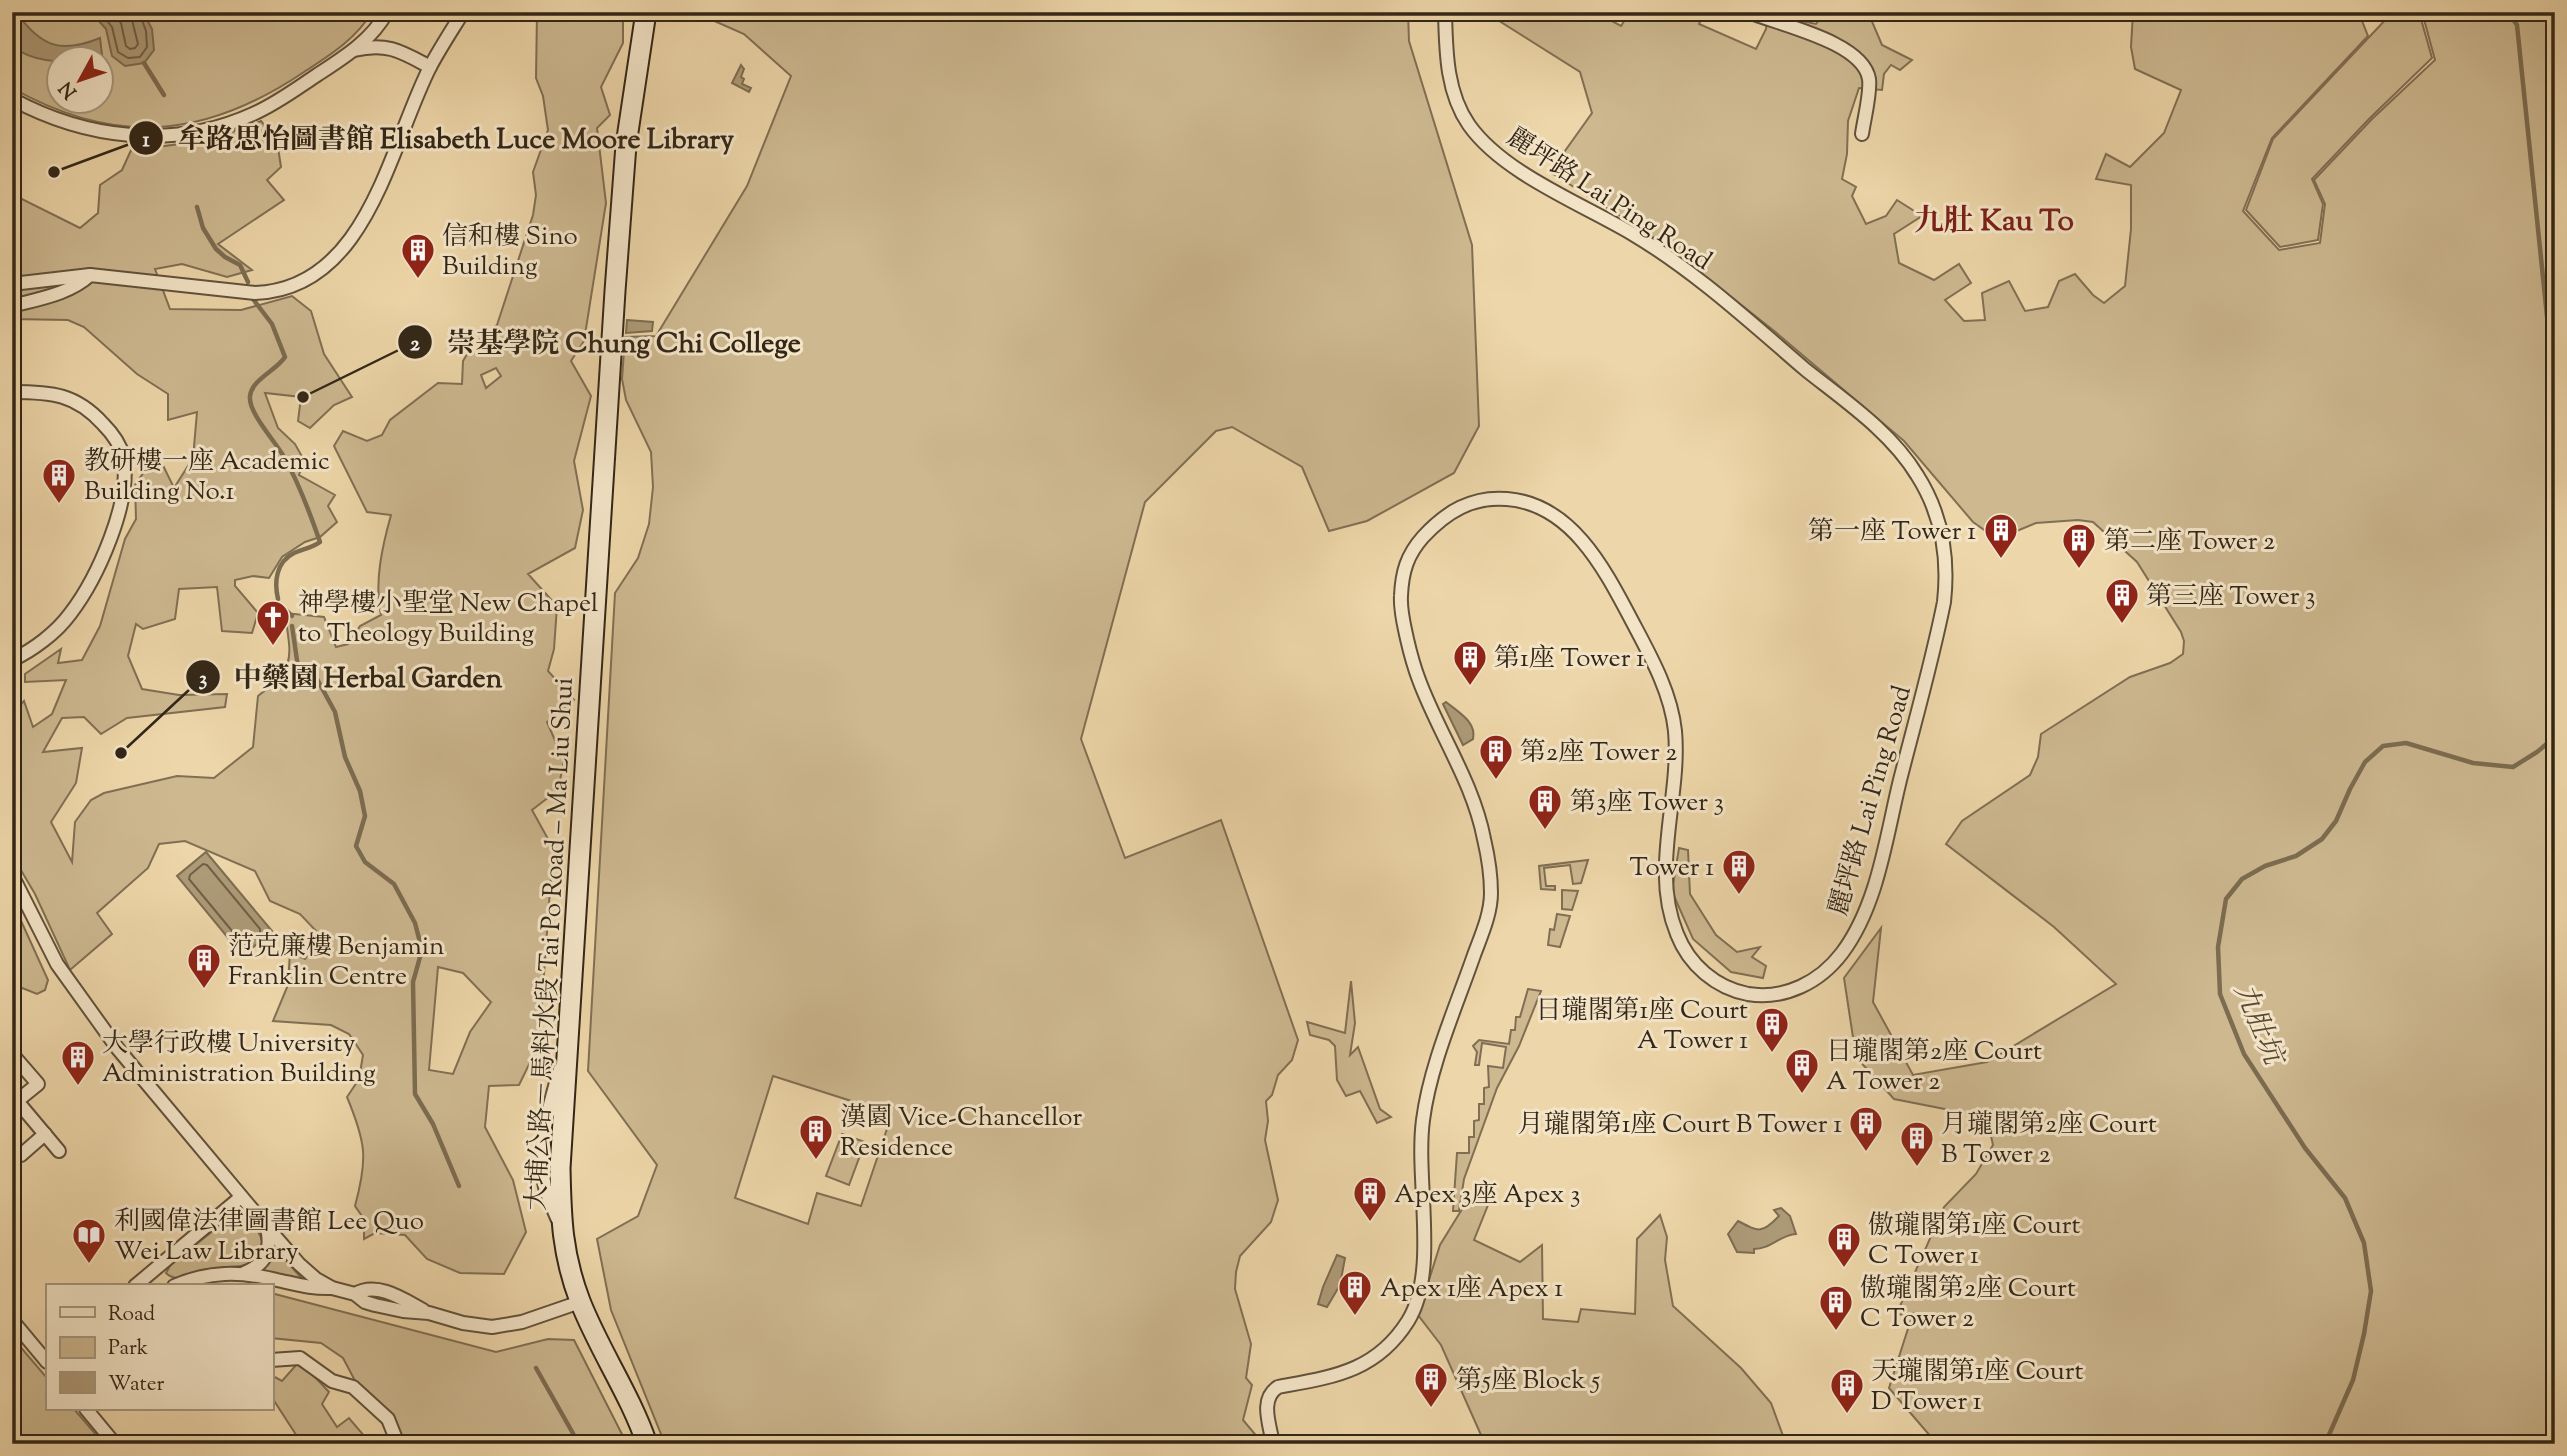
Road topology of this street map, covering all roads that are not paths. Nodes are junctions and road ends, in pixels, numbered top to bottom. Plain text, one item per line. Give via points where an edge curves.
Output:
1 (463, 12) edge
2 (646, 12) edge
3 (1445, 12) edge
4 (1749, 12) edge
5 (386, 15) edge
6 (392, 48) junction
7 (354, 50) junction
8 (430, 67) junction
9 (12, 99) edge
10 (1862, 134) dead end
11 (90, 275) junction
12 (12, 284) edge
13 (12, 306) edge
14 (12, 392) edge
15 (12, 660) edge
16 (12, 875) edge
17 (12, 1054) edge
18 (14, 1101) edge
19 (45, 1134) junction
20 (12, 1144) edge
21 (59, 1151) dead end
22 (241, 1197) junction
23 (267, 1227) junction
24 (244, 1273) junction
25 (137, 1284) edge
26 (180, 1284) edge
27 (332, 1288) junction
28 (580, 1302) junction
29 (12, 1320) edge
30 (46, 1360) edge
31 (273, 1360) edge
32 (87, 1410) edge
33 (115, 1444) edge
34 (398, 1444) edge
35 (647, 1444) edge
36 (1273, 1444) edge

1 - 8 street
2 - 28 main road, 大埔公路－馬料水段 Tai Po Road – Ma Liu Shui via 626,145 615,291 560,1168 561,1228
3 - 36 street, 麗坪路 Lai Ping Road via 1454,96 1463,117 1484,143 1688,271 1872,425 1907,460 1937,518 1946,570 1944,602 1878,868 1858,926 1844,951 1814,980 1791,991 1752,995 1707,975 1690,960 1678,938 1666,884 1676,763 1674,727 1646,647 1606,572 1585,544 1559,517 1533,503 1492,498 1455,509 1408,555 1401,596 1410,650 1475,805 1491,895 1430,1081 1423,1119 1421,1291 1394,1339 1364,1365 1273,1391 1266,1403
4 - 10 street via 1829,40 1861,63 1869,80
5 - 6 street via 384,33
5 - 7 street
6 - 7 street
6 - 8 street
7 - 9 street via 276,102 198,132 142,136 87,130
8 - 11 street via 360,225 337,257 310,279 280,291 256,293
11 - 12 street
11 - 13 street via 68,290
14 - 15 street via 53,394 75,401 111,432 124,458 122,505 90,581 70,615
16 - 22 street via 57,964 93,1015
17 - 18 street via 38,1084
18 - 19 street
19 - 20 street via 21,1155
19 - 21 street
22 - 23 street
22 - 25 street
23 - 24 street via 270,1240 265,1260
23 - 27 street via 299,1264
24 - 26 street via 205,1275
24 - 27 street via 305,1288
27 - 28 street via 375,1305 492,1326 522,1322
28 - 35 main road, 大埔公路－馬料水段 Tai Po Road – Ma Liu Shui
29 - 30 street
31 - 34 street via 300,1358 332,1381 353,1387 388,1419
32 - 33 street

